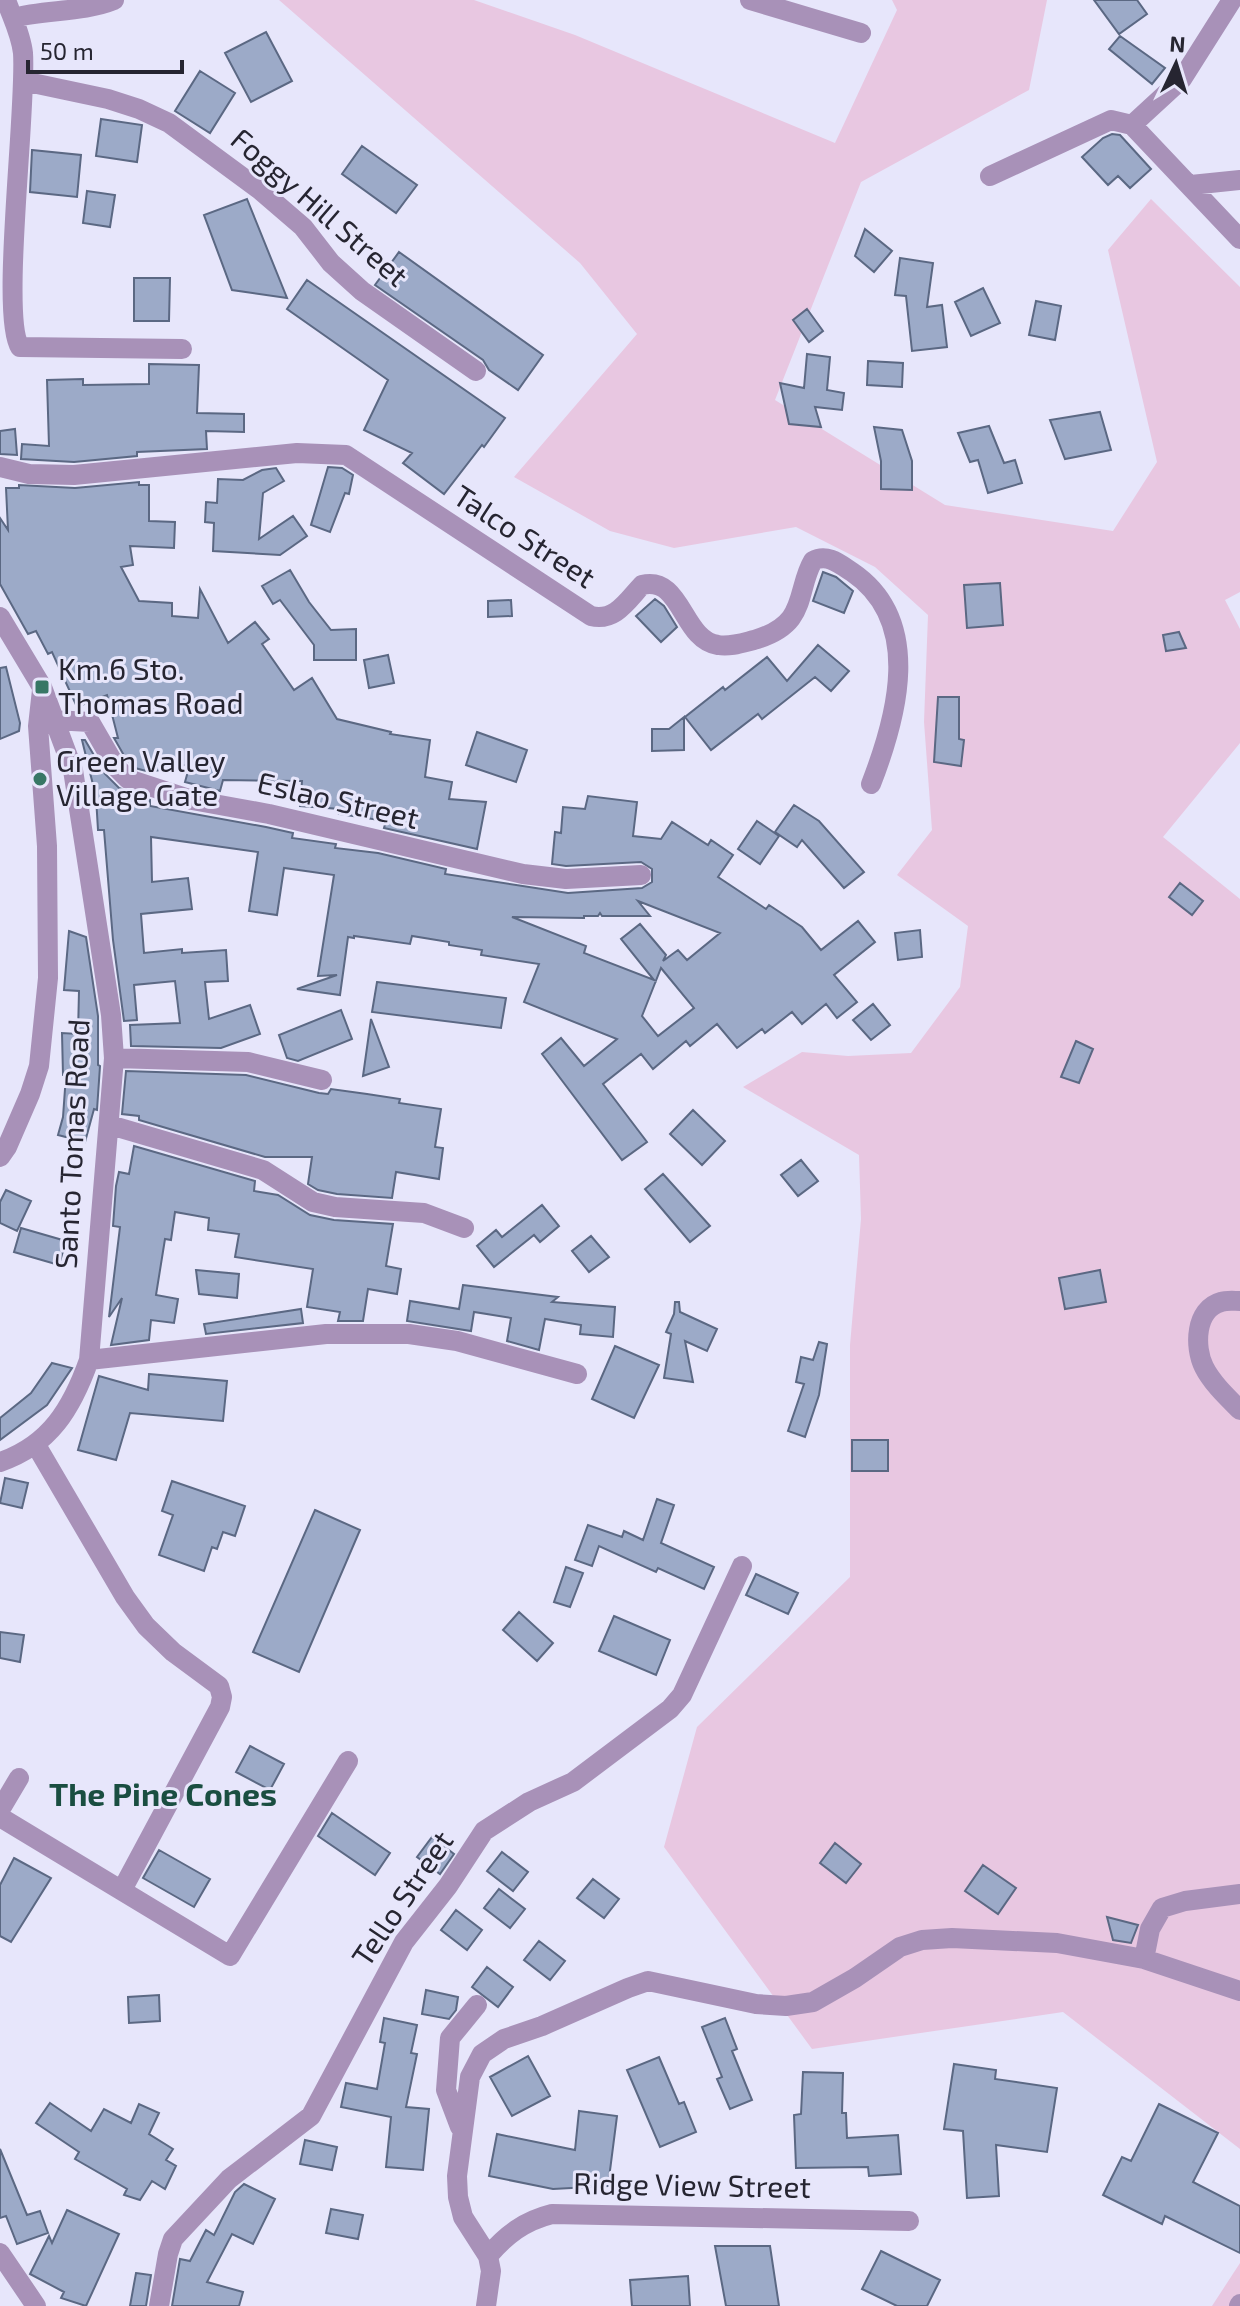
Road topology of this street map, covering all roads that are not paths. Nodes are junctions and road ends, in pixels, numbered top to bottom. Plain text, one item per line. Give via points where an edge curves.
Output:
1 (114, 0) edge
2 (750, 0) edge
3 (1232, 0) edge
4 (10, 9) edge
5 (861, 33) dead end
6 (23, 81) junction
7 (1132, 125) junction
8 (990, 176) dead end
9 (1240, 180) edge
10 (1191, 185) junction
11 (1240, 239) edge
12 (182, 349) dead end
13 (476, 371) dead end
14 (0, 467) edge
15 (0, 617) edge
16 (42, 687) junction
17 (54, 720) junction
18 (871, 784) dead end
19 (641, 875) dead end
20 (114, 1058) junction
21 (322, 1080) dead end
22 (110, 1125) junction
23 (0, 1157) edge
24 (464, 1228) dead end
25 (1240, 1301) edge
26 (89, 1360) junction
27 (577, 1374) dead end
28 (1240, 1410) edge
29 (36, 1445) junction
30 (0, 1462) edge
31 (742, 1566) dead end
32 (348, 1761) dead end
33 (19, 1778) dead end
34 (0, 1810) edge
35 (0, 1817) edge
36 (122, 1890) junction
37 (1240, 1894) edge
38 (1144, 1959) junction
39 (1240, 1991) edge
40 (477, 2005) dead end
41 (461, 2131) junction
42 (909, 2221) dead end
43 (0, 2253) edge
44 (488, 2256) junction
45 (36, 2306) edge
46 (159, 2306) edge
47 (486, 2306) edge

1 - 4 street via 40,11
2 - 5 street
3 - 7 street via 1182,79
4 - 6 street via 21,42
6 - 12 street via 3,242 11,339 20,347
6 - 13 street, Foggy Hill Street via 108,99 169,123 303,227 362,291
7 - 8 street via 1111,120
7 - 10 street
9 - 10 street
10 - 11 street
14 - 18 street, Talco Street via 74,475 297,453 346,455 591,616 613,615 642,585 656,583 678,603 697,635 713,645 768,636 785,625 813,561 828,558 875,592 897,648 896,709
15 - 16 street, Santo Tomas Road
16 - 17 street, Santo Tomas Road
16 - 23 street via 38,726 47,846 48,978 39,1066
17 - 19 street, Eslao Street via 90,722 128,779 192,800 523,874 566,879
17 - 20 street, Santo Tomas Road via 73,770
20 - 21 street via 248,1062
20 - 22 street, Santo Tomas Road
22 - 24 street via 263,1170 313,1202 424,1213
22 - 26 street, Santo Tomas Road
25 - 28 street via 1219,1302 1204,1315 1196,1341 1203,1366
26 - 27 street via 326,1334 409,1334 457,1341
26 - 29 street, Santo Tomas Road via 77,1395
29 - 30 street, Santo Tomas Road
29 - 36 street via 146,1626 219,1686 222,1697
31 - 46 street, Tello Street via 682,1695 670,1709 573,1782 484,1831 404,1942 311,2116 229,2179 173,2239
32 - 36 street via 230,1956
33 - 34 street
35 - 36 street
37 - 38 street via 1162,1908 1150,1929
38 - 39 street
38 - 41 street via 1057,1943 922,1940 900,1947 813,2002 786,2006 734,2001 648,1981 504,2039 482,2054 470,2077
40 - 41 street via 450,2038 446,2090
41 - 44 street via 458,2197 463,2217
42 - 44 street, Ridge View Street via 552,2214 519,2226
43 - 45 street
44 - 47 street

